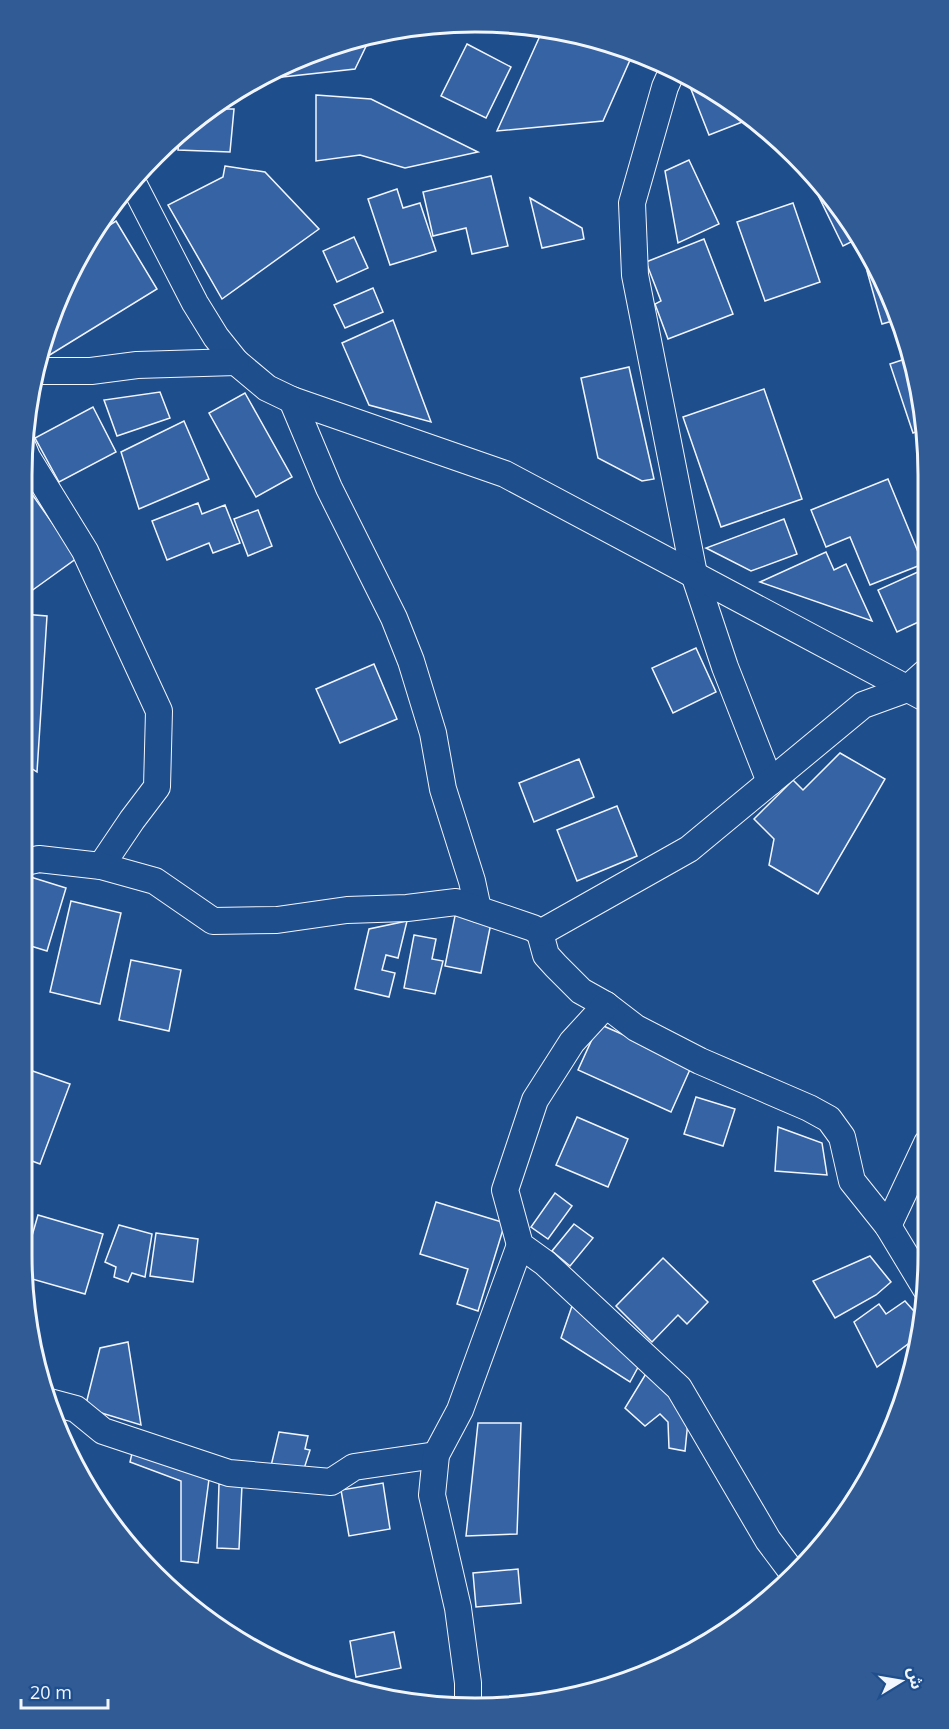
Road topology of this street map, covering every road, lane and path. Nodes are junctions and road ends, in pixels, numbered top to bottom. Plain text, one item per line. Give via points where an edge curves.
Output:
1 (669, 77) edge
2 (136, 189) edge
3 (236, 362) junction
4 (44, 372) edge
5 (292, 400) junction
6 (32, 465) edge
7 (694, 574) junction
8 (918, 686) edge
9 (918, 687) edge
10 (770, 782) junction
11 (32, 861) edge
12 (101, 866) junction
13 (478, 909) junction
14 (540, 933) junction
15 (606, 1005) junction
16 (918, 1162) edge
17 (888, 1226) junction
18 (520, 1245) junction
19 (917, 1275) edge
20 (58, 1404) edge
21 (436, 1455) junction
22 (789, 1567) edge
23 (468, 1698) edge

1 - 7 street via 632,203 635,275
2 - 3 street via 195,303
3 - 4 street
3 - 5 street via 267,388
5 - 7 street via 505,474
5 - 13 street via 411,661
6 - 12 street via 86,551 159,711 158,787
7 - 8 street
7 - 10 street
9 - 10 street via 863,705
10 - 14 street via 689,849
11 - 12 street
12 - 13 street via 155,881 213,921 277,920 456,902
13 - 14 street
14 - 15 street via 546,955 556,966 581,991
15 - 17 street via 636,1028 700,1061 829,1119 842,1137 852,1181
15 - 18 street via 572,1042 535,1100 506,1190
16 - 17 street
17 - 19 street
18 - 21 street via 460,1410
18 - 22 street via 545,1263 679,1388 768,1540
20 - 21 street via 76,1409 104,1431 229,1473 331,1482 354,1467
21 - 23 street via 432,1495 458,1608

